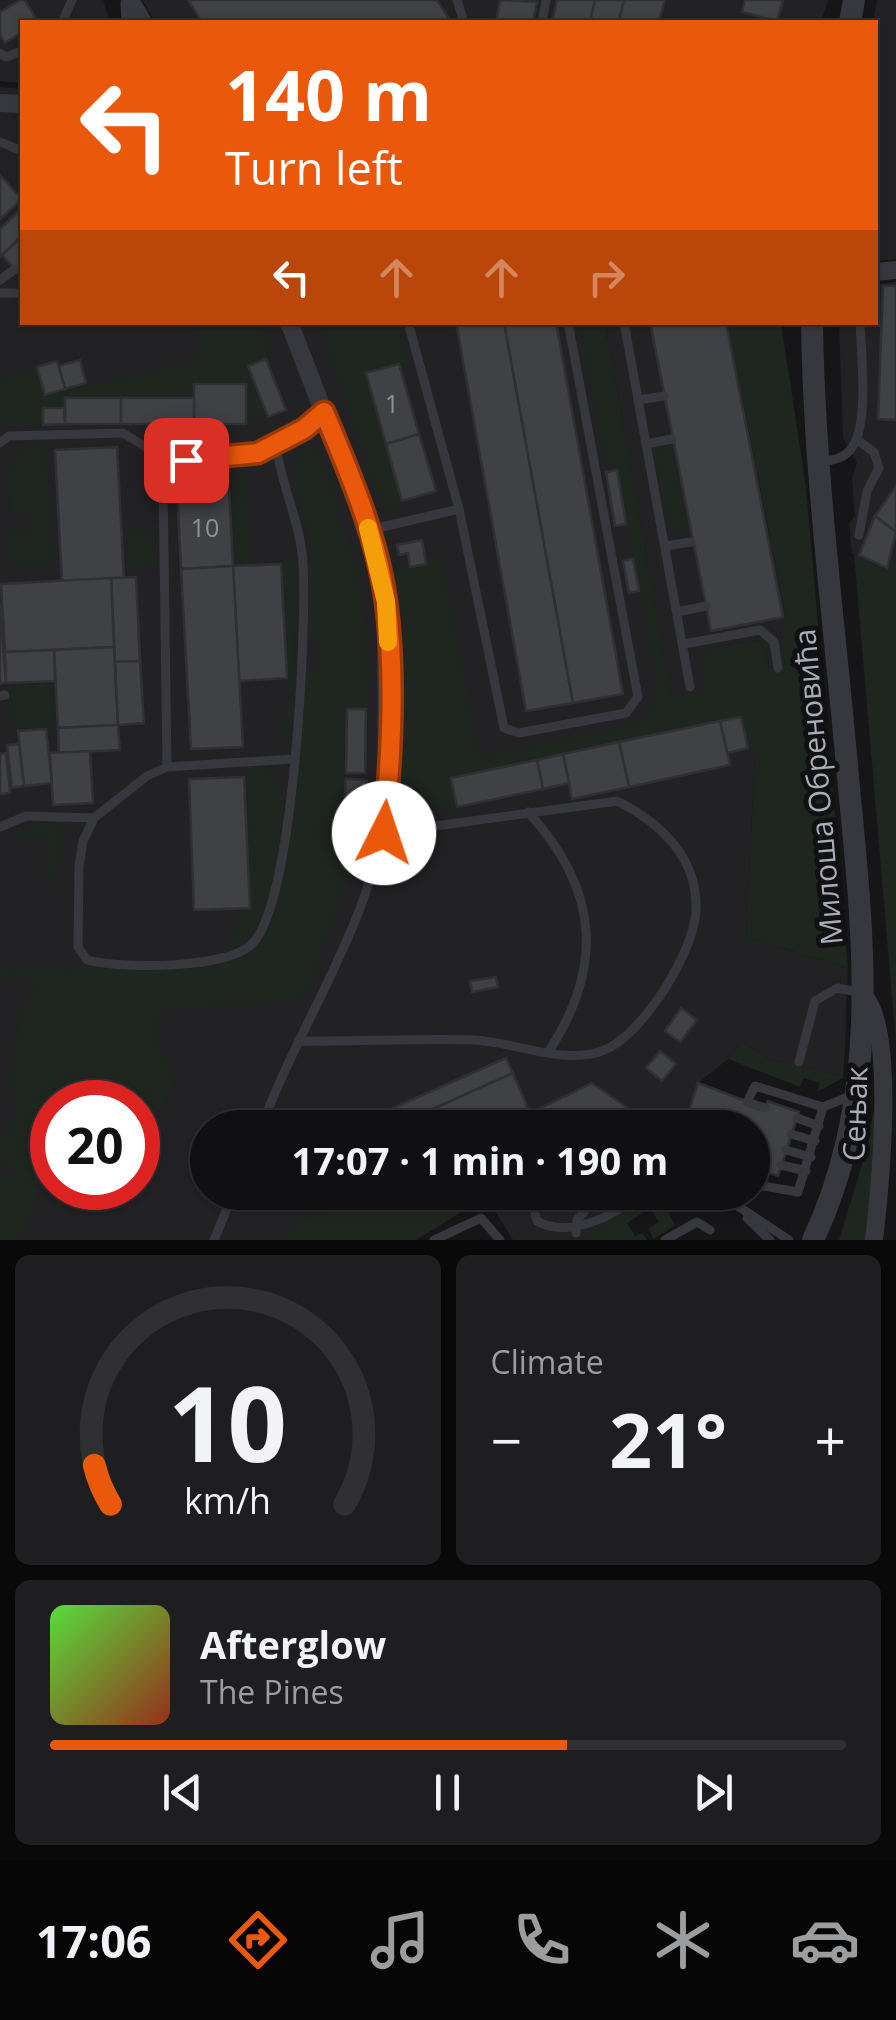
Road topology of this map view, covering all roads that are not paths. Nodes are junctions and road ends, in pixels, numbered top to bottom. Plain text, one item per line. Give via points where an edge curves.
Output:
1 (15, 269) dead end
2 (0, 280) edge
3 (289, 325) edge
4 (409, 325) edge
5 (569, 325) edge
6 (625, 325) edge
7 (812, 325) edge
8 (860, 325) edge
9 (664, 396) dead end
10 (638, 400) junction
11 (324, 412) junction
12 (672, 440) dead end
13 (857, 440) junction
14 (0, 444) edge
15 (646, 444) junction
16 (276, 445) junction
17 (821, 462) junction
18 (175, 465) junction
19 (460, 509) junction
20 (368, 530) junction
21 (858, 535) dead end
22 (691, 542) dead end
23 (666, 546) junction
24 (706, 606) dead end
25 (677, 612) junction
26 (684, 644) junction
27 (778, 668) dead end
28 (690, 687) dead end
29 (292, 760) junction
30 (167, 767) junction
31 (388, 796) joint
32 (528, 812) junction
33 (94, 818) junction
34 (0, 826) edge
35 (384, 833) junction
36 (864, 996) junction
37 (298, 1040) junction
38 (549, 1051) junction
39 (799, 1062) dead end
40 (858, 1092) junction
41 (823, 1106) junction
42 (765, 1108) dead end
43 (269, 1110) edge
44 (797, 1118) dead end
45 (819, 1126) junction
46 (792, 1134) dead end
47 (816, 1141) junction
48 (786, 1150) dead end
49 (811, 1157) junction
50 (781, 1165) dead end
51 (806, 1171) junction
52 (770, 1188) edge
53 (226, 1210) edge
54 (535, 1210) edge
55 (586, 1210) edge
56 (615, 1210) edge
57 (744, 1210) edge
58 (750, 1210) edge
59 (687, 1226) junction
60 (710, 1230) dead end
61 (576, 1234) junction
62 (694, 1239) edge
63 (214, 1240) edge
64 (434, 1240) edge
65 (500, 1240) edge
66 (668, 1240) edge
67 (770, 1240) edge
68 (789, 1240) edge
69 (812, 1240) edge
70 (874, 1240) edge

1 - 2 lane
3 - 11 street
4 - 19 lane
5 - 19 lane via 636,706 519,733 504,728
6 - 10 lane
7 - 17 street, Милоша Обреновића
8 - 13 lane
9 - 10 lane
10 - 15 lane
11 - 16 lane
11 - 20 street
12 - 15 lane
13 - 17 lane via 845,455
13 - 21 lane via 879,463
14 - 18 lane via 10,436 123,433
15 - 23 lane
16 - 18 lane
16 - 29 lane via 303,564
17 - 36 street, Милоша Обреновића
18 - 30 lane via 160,495
19 - 20 lane
20 - 31 street via 386,602
22 - 23 lane
23 - 25 lane
24 - 25 lane
25 - 26 lane
26 - 27 lane via 760,630 774,642
26 - 28 lane
29 - 30 lane
29 - 33 lane via 270,916 252,945 228,958 97,963 80,955 79,866
30 - 33 lane
31 - 35 lane
32 - 35 lane
32 - 38 lane via 573,873 588,946 570,1020
32 - 38 lane via 617,801 647,816 680,851 697,887 696,922 662,992 634,1030 606,1050 582,1056
33 - 34 lane via 26,816
35 - 37 lane via 354,927
36 - 39 lane via 842,988 819,997
36 - 40 street, Милоша Обреновића
36 - 70 street, Сењак via 880,1014 886,1053
37 - 38 lane via 476,1040
37 - 43 lane
40 - 41 lane
40 - 69 street, Милоша Обреновића via 846,1150
41 - 42 lane via 758,1085 747,1102
41 - 45 lane
44 - 45 lane
45 - 47 lane
46 - 47 lane
47 - 49 lane
48 - 49 lane
49 - 51 lane
50 - 51 lane
51 - 52 lane via 796,1193
53 - 63 lane
54 - 61 lane via 553,1232
55 - 61 lane
56 - 61 lane
57 - 67 lane
58 - 68 lane
59 - 60 lane via 700,1222
59 - 62 lane
59 - 66 lane
64 - 65 lane via 481,1218

